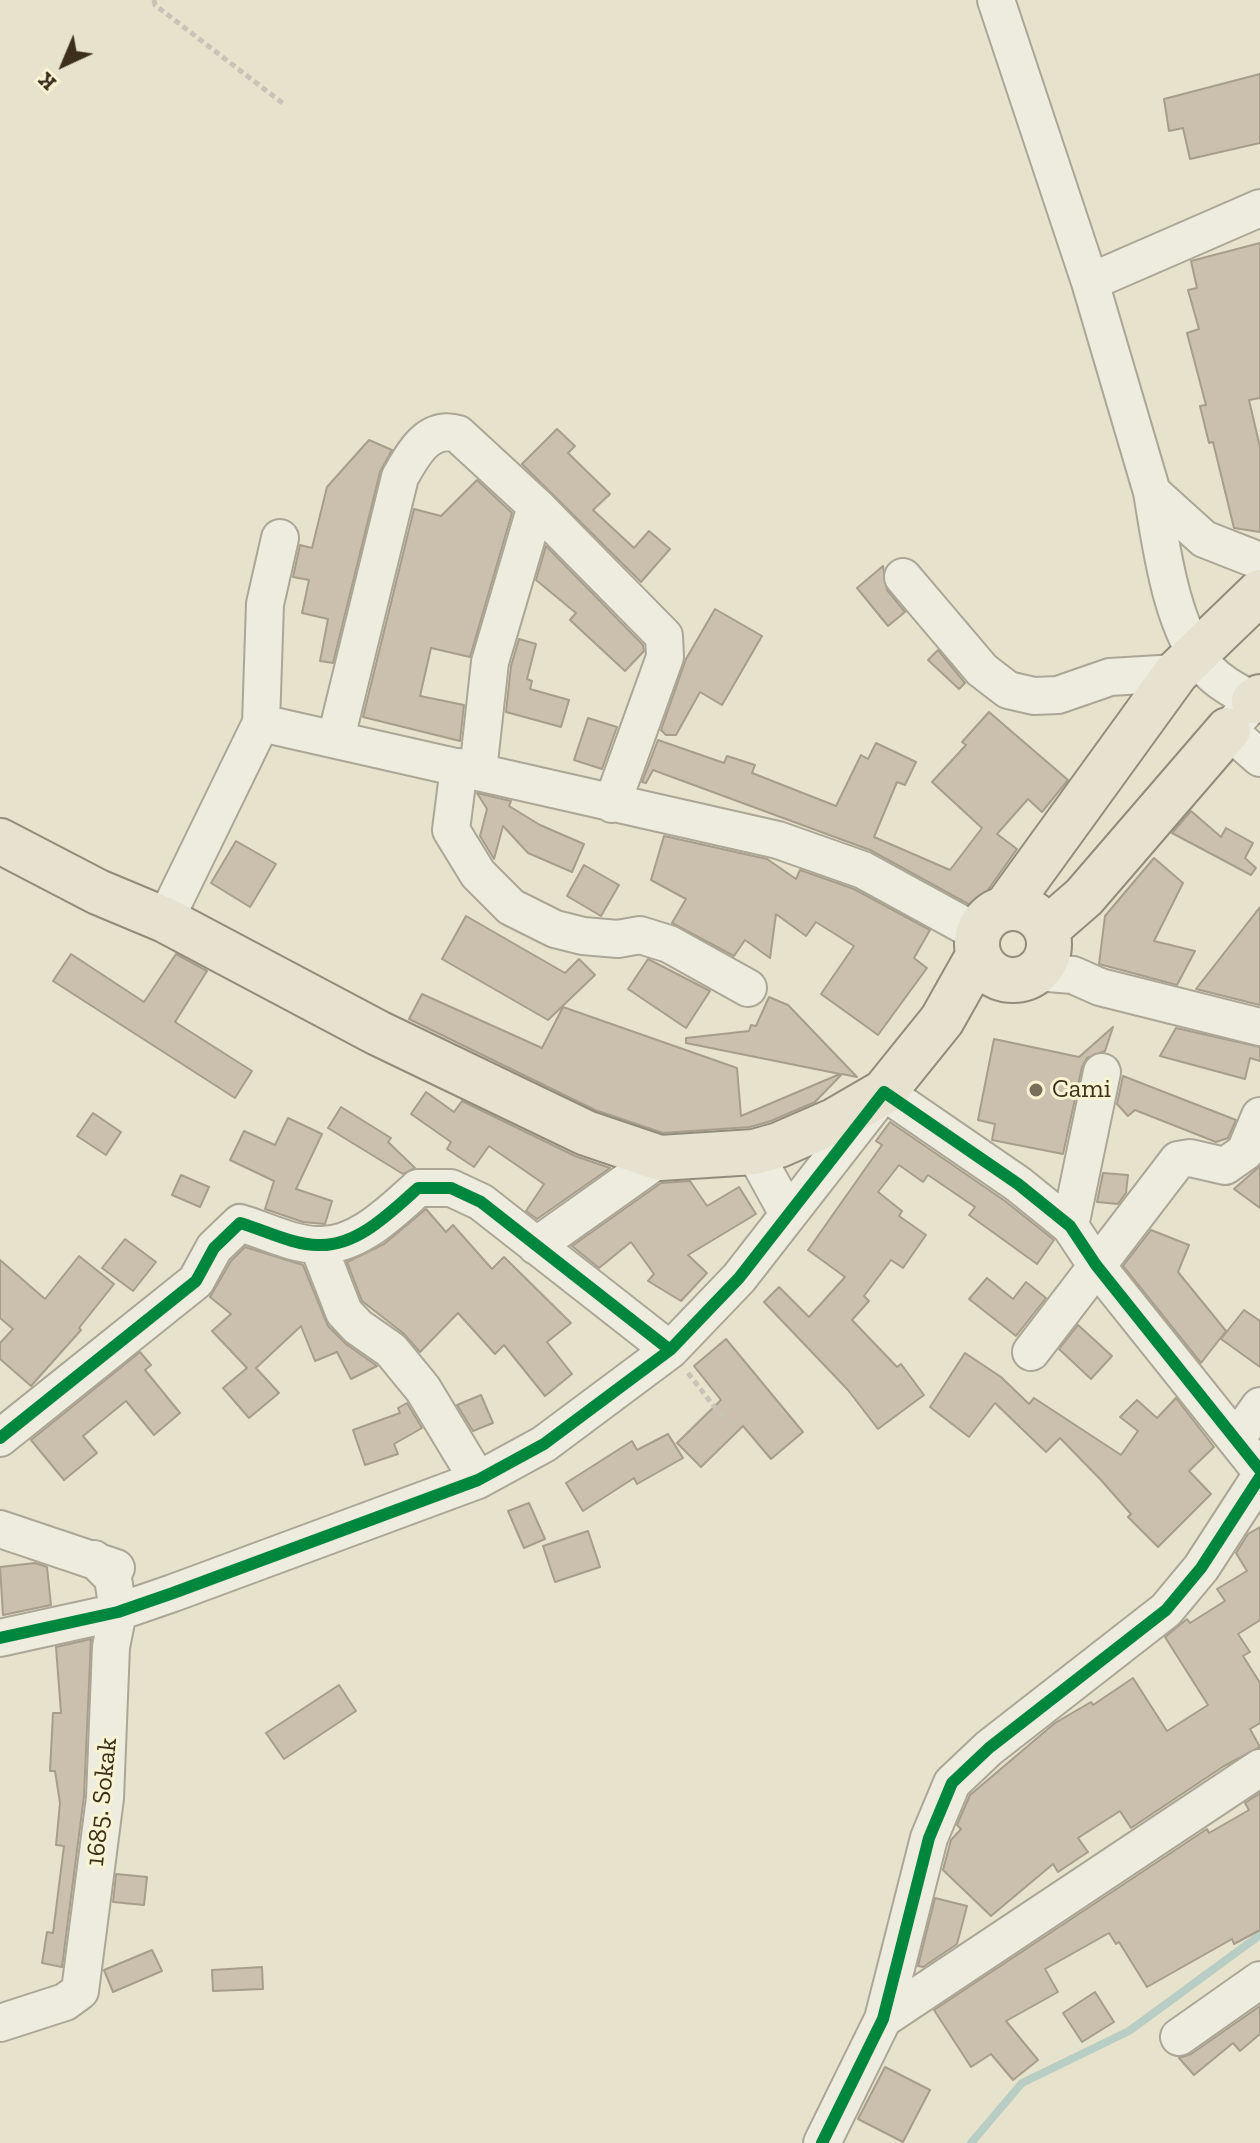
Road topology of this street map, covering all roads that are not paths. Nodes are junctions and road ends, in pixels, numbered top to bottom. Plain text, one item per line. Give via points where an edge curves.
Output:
1 (996, 0) edge
2 (1260, 208) edge
3 (1090, 282) junction
4 (1152, 492) junction
5 (536, 506) junction
6 (280, 538) dead end
7 (1260, 561) edge
8 (903, 577) dead end
9 (1260, 592) edge
10 (1186, 662) junction
11 (1251, 721) edge
12 (261, 723) junction
13 (336, 738) junction
14 (468, 769) junction
15 (612, 804) junction
16 (0, 841) edge
17 (165, 920) junction
18 (1021, 950) junction
19 (748, 988) dead end
20 (1260, 1027) edge
21 (1102, 1072) dead end
22 (884, 1092) junction
23 (1260, 1116) edge
24 (754, 1152) junction
25 (660, 1158) junction
26 (788, 1214) junction
27 (1070, 1226) junction
28 (318, 1245) junction
29 (536, 1246) junction
30 (1096, 1265) junction
31 (670, 1350) junction
32 (1031, 1352) dead end
33 (1260, 1406) edge
34 (0, 1438) edge
35 (1237, 1438) junction
36 (1260, 1470) edge
37 (1260, 1477) edge
38 (478, 1480) junction
39 (0, 1529) edge
40 (94, 1559) junction
41 (173, 1593) junction
42 (118, 1612) junction
43 (0, 1638) edge
44 (1260, 1768) edge
45 (1260, 1980) edge
46 (883, 2019) junction
47 (0, 2023) edge
48 (1179, 2037) dead end
49 (822, 2143) edge

1 - 3 street
2 - 3 street
3 - 4 street
4 - 7 street via 1204,539
4 - 10 street
5 - 13 street via 458,434 445,430 415,451 400,477
5 - 14 street via 490,662
5 - 15 street via 664,636 665,657
6 - 12 street via 265,604
8 - 10 street via 982,670 1008,690 1058,695 1110,677
9 - 10 main road
10 - 11 street via 1227,686
10 - 18 main road
11 - 18 main road via 1084,897
12 - 13 street
12 - 17 street
13 - 14 street
14 - 15 street
14 - 19 street via 451,830 478,874 511,907 583,936 640,935 669,944
15 - 18 street via 778,840 863,870
16 - 17 main road
17 - 25 main road via 378,1033 586,1133
18 - 20 street via 1100,987
18 - 22 main road via 942,1020
21 - 27 street
22 - 24 main road via 834,1121
22 - 26 street
22 - 27 street
23 - 30 street via 1245,1152 1225,1166 1178,1160
24 - 25 main road
24 - 26 street
25 - 29 street
26 - 31 street via 739,1278
27 - 30 street
28 - 29 street via 378,1224 418,1188 451,1188 481,1202
28 - 34 street via 240,1223 214,1248 196,1281
28 - 38 street via 344,1312 391,1350 423,1389
29 - 31 street
30 - 32 street
30 - 35 street
31 - 38 street via 544,1444
33 - 35 street
35 - 36 street
37 - 46 street via 1201,1568 1166,1610 952,1783 929,1838
38 - 41 street
39 - 40 street
40 - 41 street
40 - 42 street via 113,1578
41 - 42 street
42 - 43 street
42 - 47 street, 1685. Sokak via 111,1647 105,1798 80,1991 65,2002
44 - 46 street
45 - 48 street
46 - 49 street

